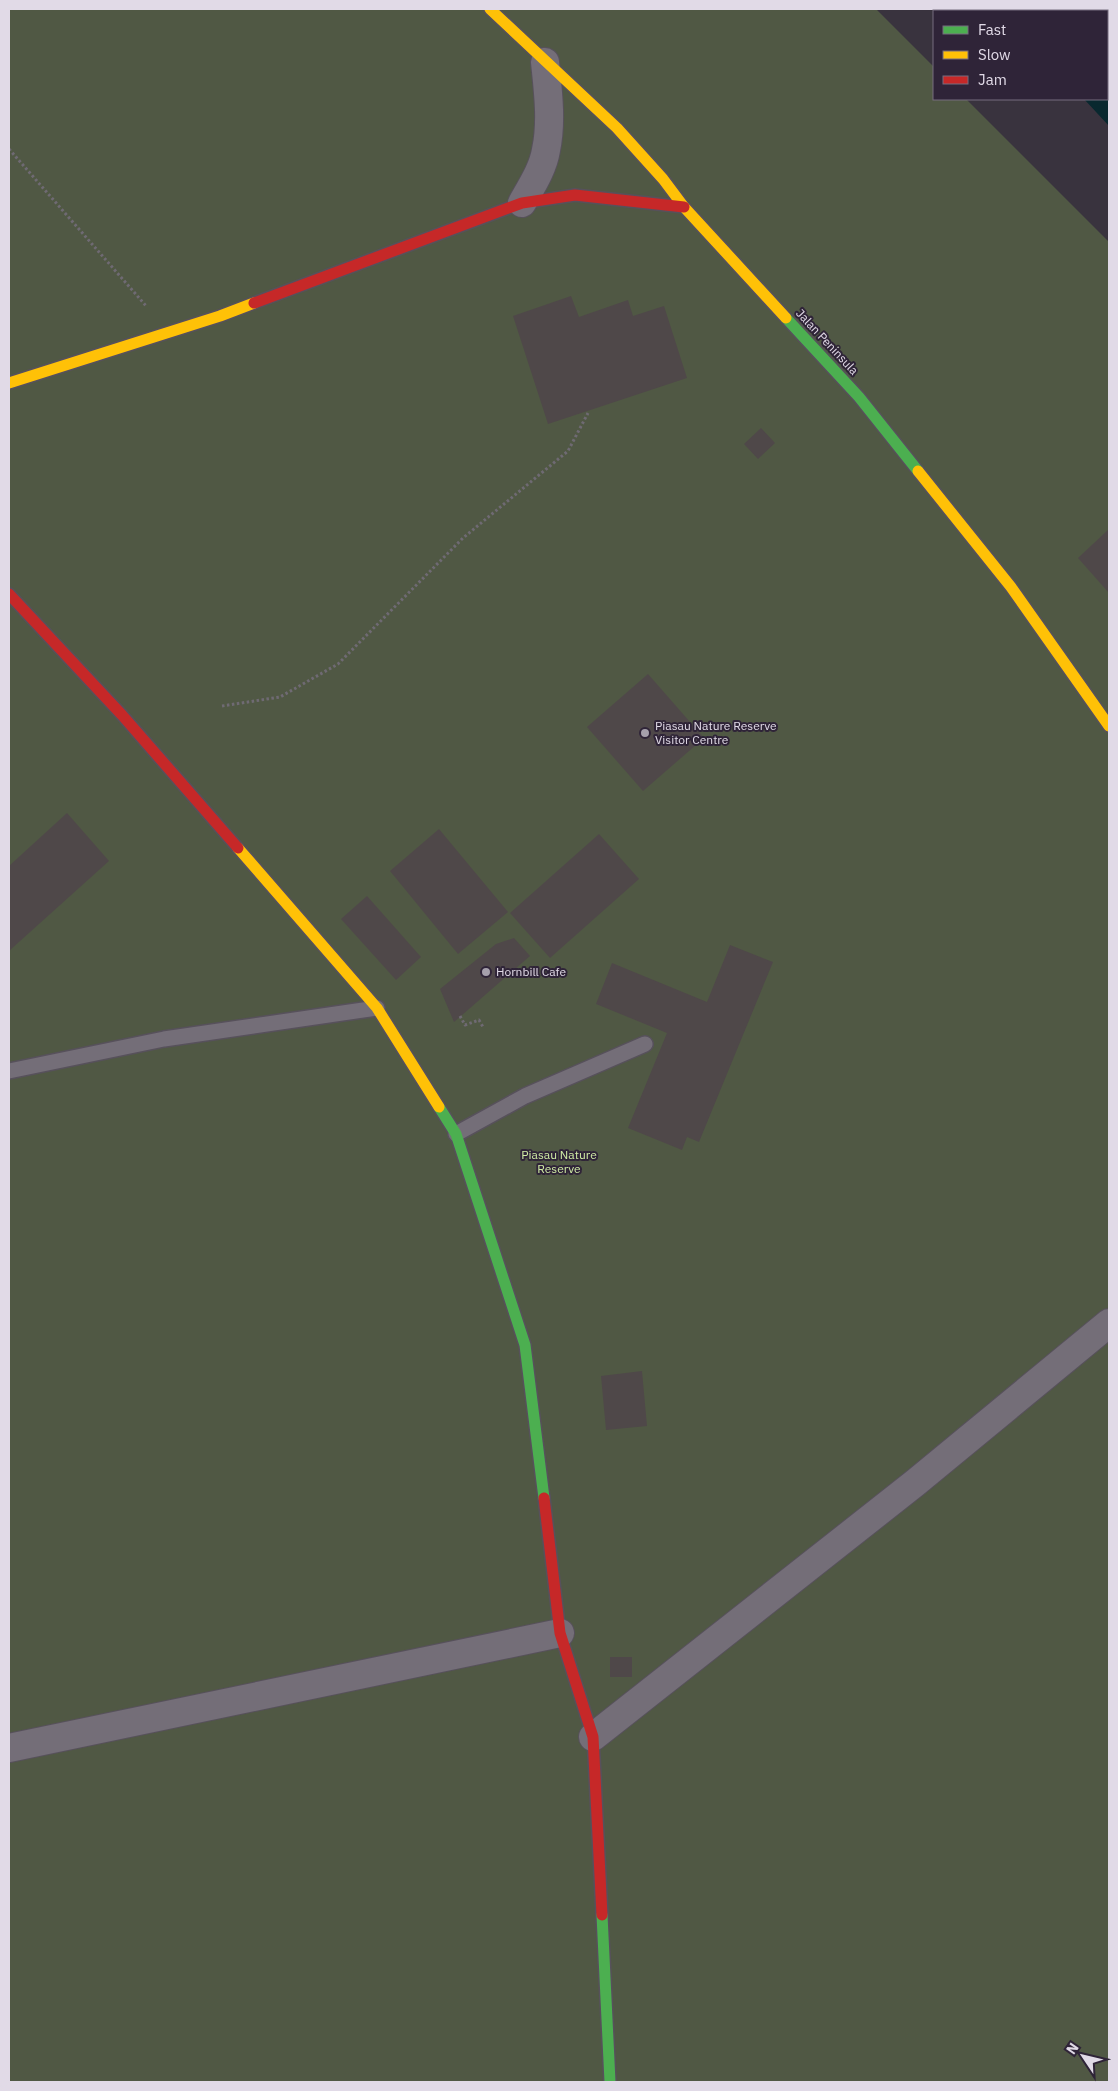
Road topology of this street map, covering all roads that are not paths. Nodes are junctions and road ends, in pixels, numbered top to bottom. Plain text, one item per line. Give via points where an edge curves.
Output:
1 (490, 9) edge
2 (545, 62) junction
3 (522, 203) junction
4 (684, 207) junction
5 (9, 383) edge
6 (9, 594) edge
7 (1109, 726) edge
8 (377, 1008) junction
9 (645, 1044) dead end
10 (9, 1071) edge
11 (456, 1134) junction
12 (1109, 1323) edge
13 (560, 1633) junction
14 (593, 1737) junction
15 (9, 1748) edge
16 (610, 2082) edge

1 - 2 street, Jalan Peninsula
2 - 3 street via 550,106 546,151
2 - 4 street, Jalan Peninsula via 619,130 662,176
3 - 4 street via 575,194
3 - 5 street via 229,313
4 - 7 street, Jalan Peninsula via 859,396 1011,587
6 - 8 street via 122,714
8 - 10 lane via 164,1039
8 - 11 street
9 - 11 lane via 525,1096
11 - 13 street via 525,1345
12 - 14 street via 915,1484
13 - 14 street
13 - 15 street
14 - 16 street

